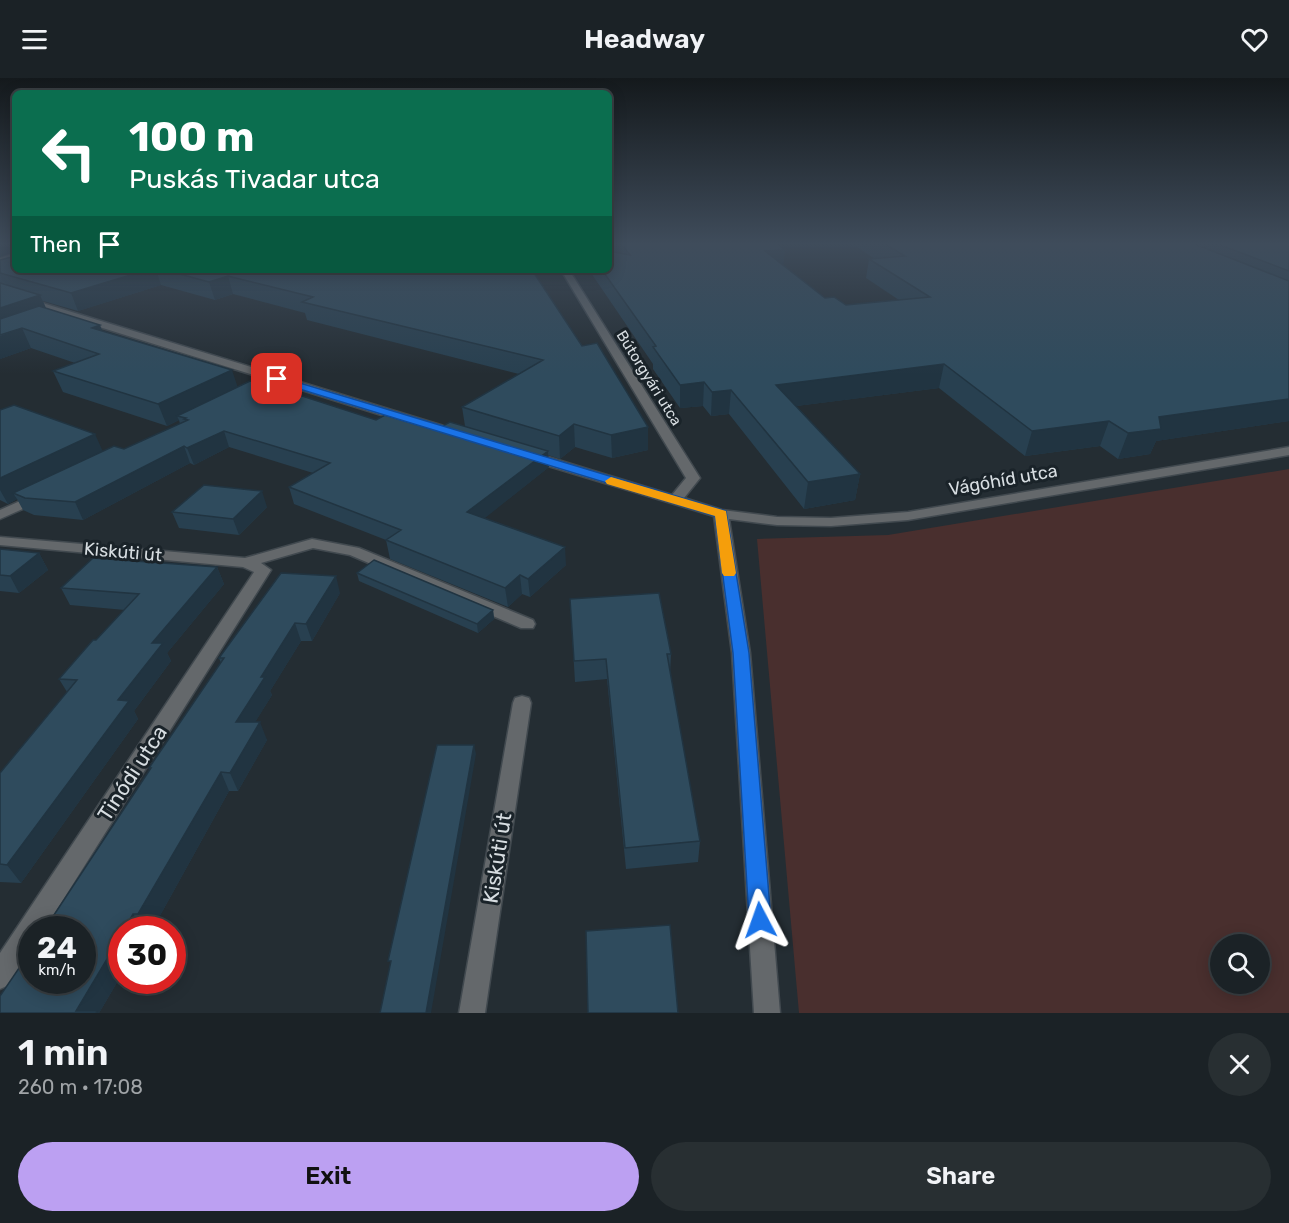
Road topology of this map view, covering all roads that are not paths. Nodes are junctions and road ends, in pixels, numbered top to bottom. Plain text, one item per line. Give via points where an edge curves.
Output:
1 (575, 287) edge
2 (0, 293) edge
3 (63, 313) junction
4 (42, 320) edge
5 (277, 379) junction
6 (255, 389) edge
7 (463, 436) edge
8 (1289, 451) edge
9 (519, 453) edge
10 (53, 489) edge
11 (675, 500) junction
12 (722, 514) junction
13 (0, 515) edge
14 (0, 541) edge
15 (255, 566) junction
16 (527, 624) dead end
17 (522, 703) dead end
18 (0, 976) edge
19 (472, 1013) edge
20 (767, 1013) edge

1 - 11 street, Bútorgyári utca via 693,478
2 - 3 street
3 - 4 street
3 - 5 street
5 - 6 street
5 - 7 street
8 - 12 street, Vágóhíd utca via 908,516 831,522
9 - 11 street, Vágóhíd utca
10 - 13 street
11 - 12 street, Vágóhíd utca
12 - 20 street via 741,653
14 - 15 street, Kiskúti út
15 - 16 street, Kiskúti út via 312,543 354,551
15 - 18 street, Tinódi utca
17 - 19 street, Kiskúti út

